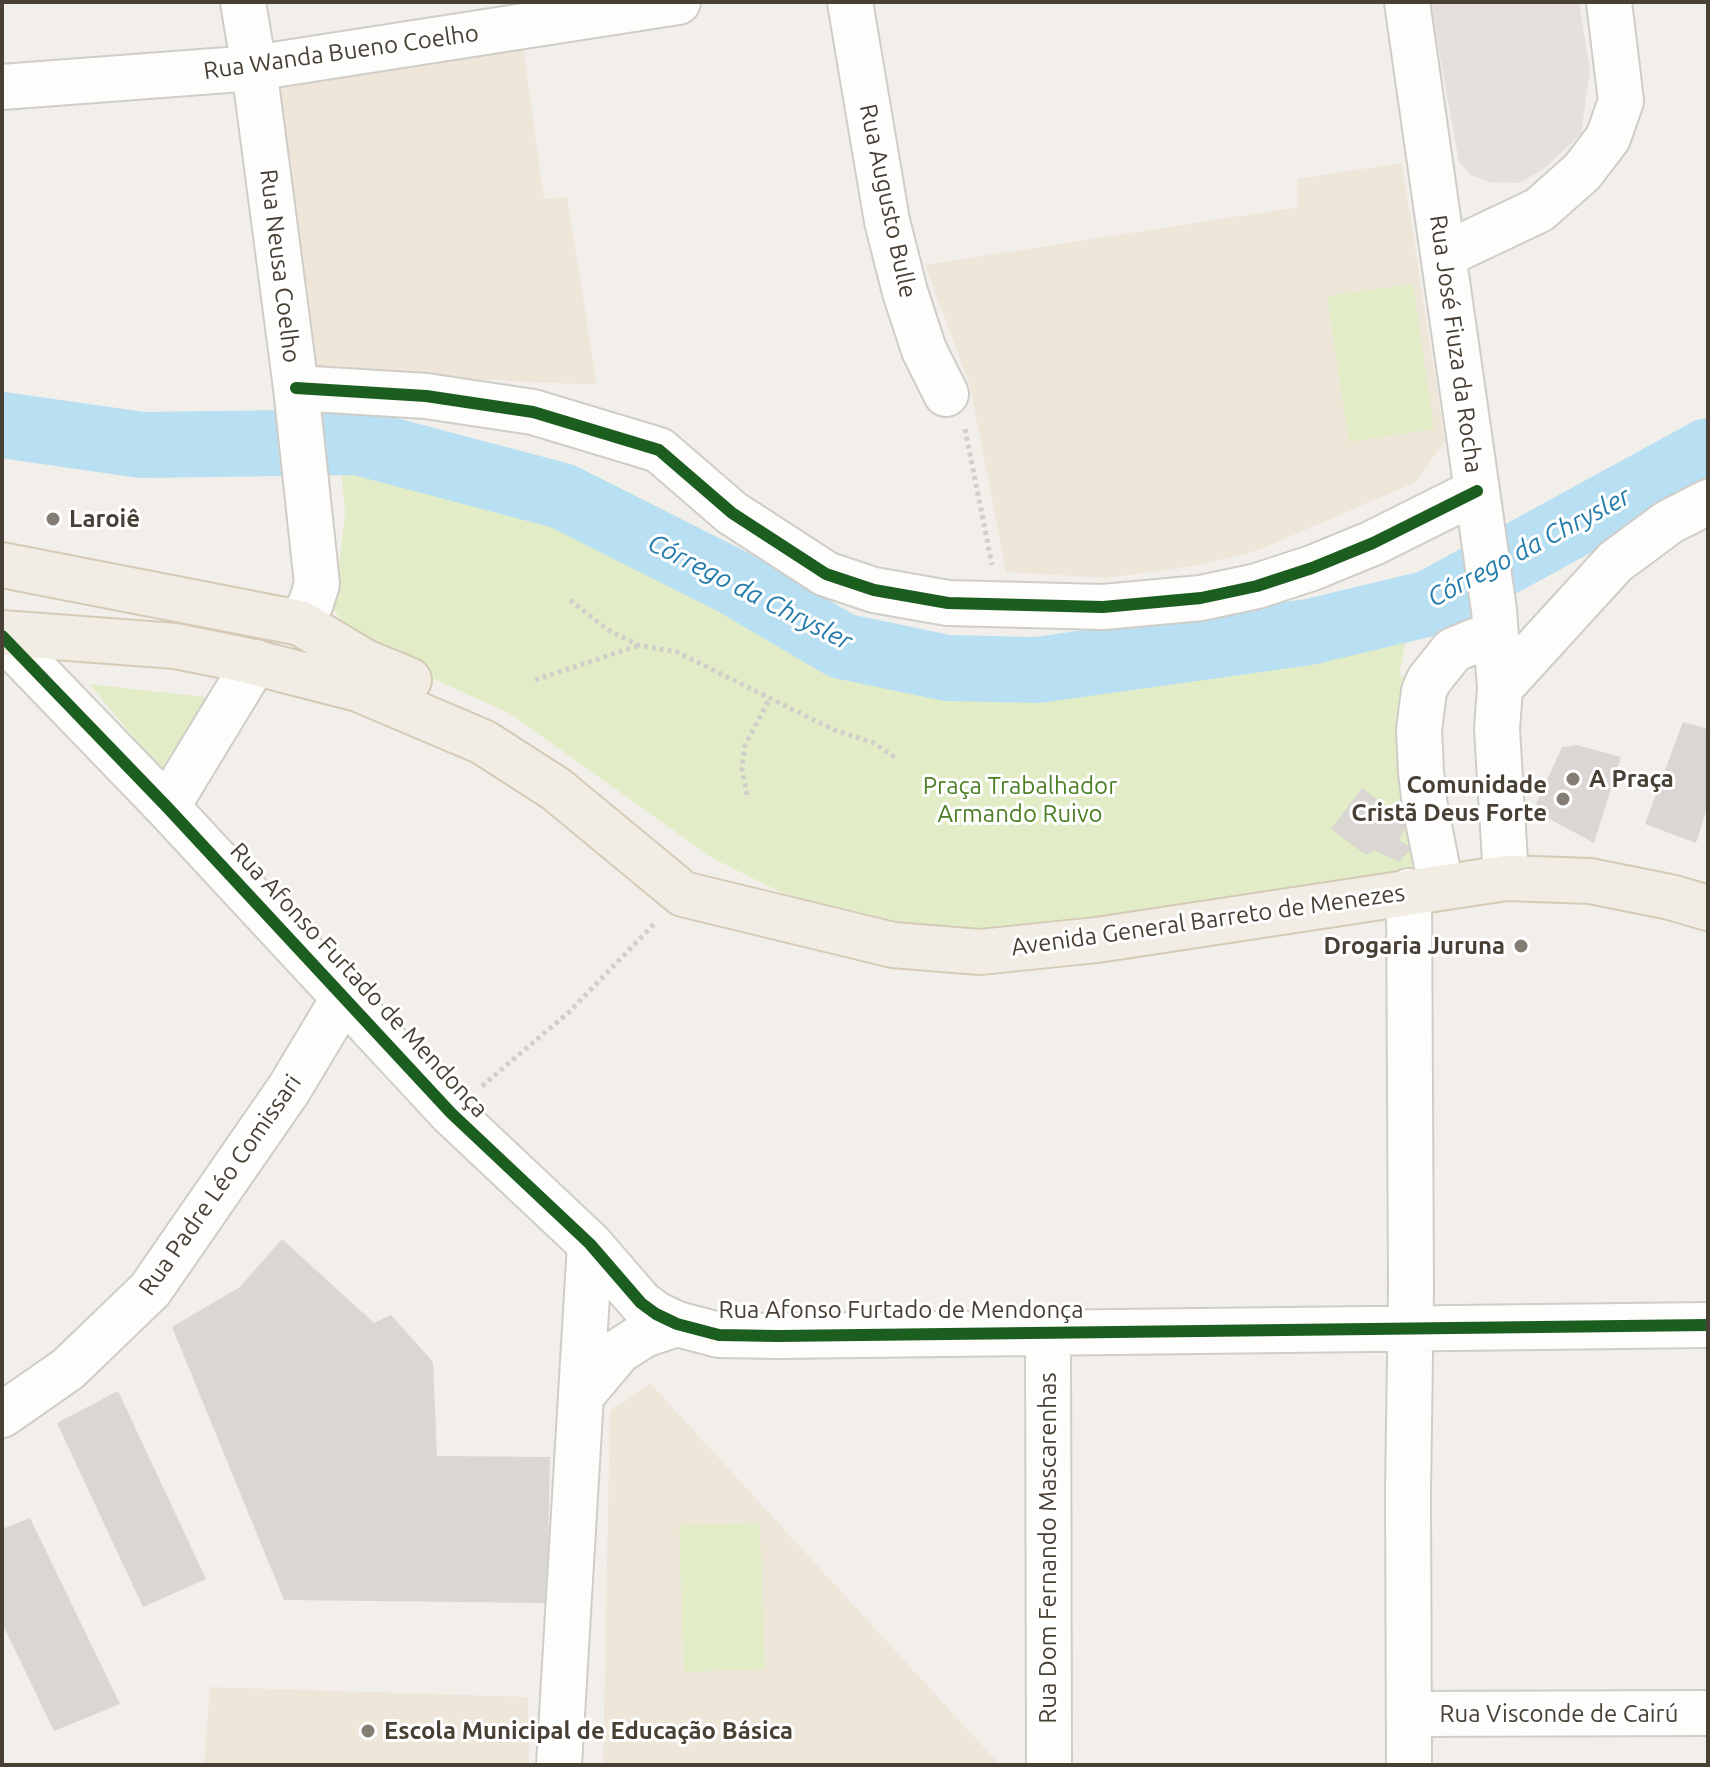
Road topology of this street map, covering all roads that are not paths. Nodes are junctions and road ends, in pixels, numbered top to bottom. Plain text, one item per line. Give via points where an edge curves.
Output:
1 (243, 2) edge
2 (678, 2) edge
3 (850, 2) edge
4 (1407, 2) edge
5 (1609, 2) edge
6 (254, 68) junction
7 (2, 87) edge
8 (1444, 255) junction
9 (946, 394) road end
10 (297, 402) junction
11 (1477, 491) junction
12 (1708, 502) edge
13 (1689, 529) edge
14 (2, 565) edge
15 (300, 623) junction
16 (1495, 624) junction
17 (2, 635) edge
18 (175, 646) junction
19 (255, 662) junction
20 (1500, 688) junction
21 (556, 789) junction
22 (167, 807) junction
23 (1506, 878) junction
24 (1425, 888) junction
25 (1708, 908) edge
26 (343, 999) junction
27 (590, 1244) junction
28 (677, 1324) junction
29 (1708, 1325) edge
30 (1411, 1327) junction
31 (1048, 1332) junction
32 (581, 1396) junction
33 (2, 1415) edge
34 (1708, 1713) edge
35 (1409, 1714) junction
36 (559, 1765) edge
37 (1049, 1765) edge
38 (1409, 1765) edge

1 - 6 street, Rua Neusa Coelho
2 - 6 street, Rua Wanda Bueno Coelho
3 - 9 street, Rua Augusto Bulle via 891,235 924,350
4 - 8 street, Rua José Fiuza da Rocha
5 - 8 street via 1621,101 1608,138 1582,172 1539,210
6 - 7 street, Rua Wanda Bueno Coelho
6 - 10 street, Rua Neusa Coelho
8 - 11 street, Rua José Fiuza da Rocha
10 - 11 street via 426,396 533,412 659,450 732,513 826,574 888,593 948,603 1103,607 1201,598 1312,568
10 - 15 street, Rua Neusa Coelho via 317,584
11 - 16 street, Rua José Fiuza da Rocha
12 - 13 street
13 - 20 street via 1615,562
14 - 15 main road, Avenida General Barreto de Menezes
15 - 18 main road
15 - 21 main road, Avenida General Barreto de Menezes via 365,662 433,689 497,726
16 - 20 street, Rua José Fiuza da Rocha
16 - 24 street via 1453,650 1424,691 1419,730
17 - 18 main road, Avenida General Barreto de Menezes
17 - 22 street, Rua Afonso Furtado de Mendonça
18 - 19 main road, Avenida General Barreto de Menezes
19 - 21 main road, Avenida General Barreto de Menezes via 358,689 483,742
19 - 22 street
20 - 23 street, Rua José Fiuza da Rocha via 1497,729
21 - 24 main road, Avenida General Barreto de Menezes via 683,894 893,945 980,952 1097,940
22 - 26 street, Rua Afonso Furtado de Mendonça
23 - 24 main road, Avenida General Barreto de Menezes
23 - 25 main road, Avenida General Barreto de Menezes via 1590,881
24 - 30 street
26 - 27 street, Rua Afonso Furtado de Mendonça via 451,1113
26 - 33 street, Rua Padre Léo Comissari via 289,1089 150,1290 68,1369
27 - 28 street, Rua Afonso Furtado de Mendonça via 641,1303
27 - 32 street
28 - 31 street, Rua Afonso Furtado de Mendonça via 719,1335
28 - 32 street via 619,1351
29 - 30 street, Rua Afonso Furtado de Mendonça
30 - 31 street, Rua Afonso Furtado de Mendonça
30 - 35 street
31 - 37 street, Rua Dom Fernando Mascarenhas
32 - 36 street
34 - 35 street, Rua Visconde de Cairú
35 - 38 street

